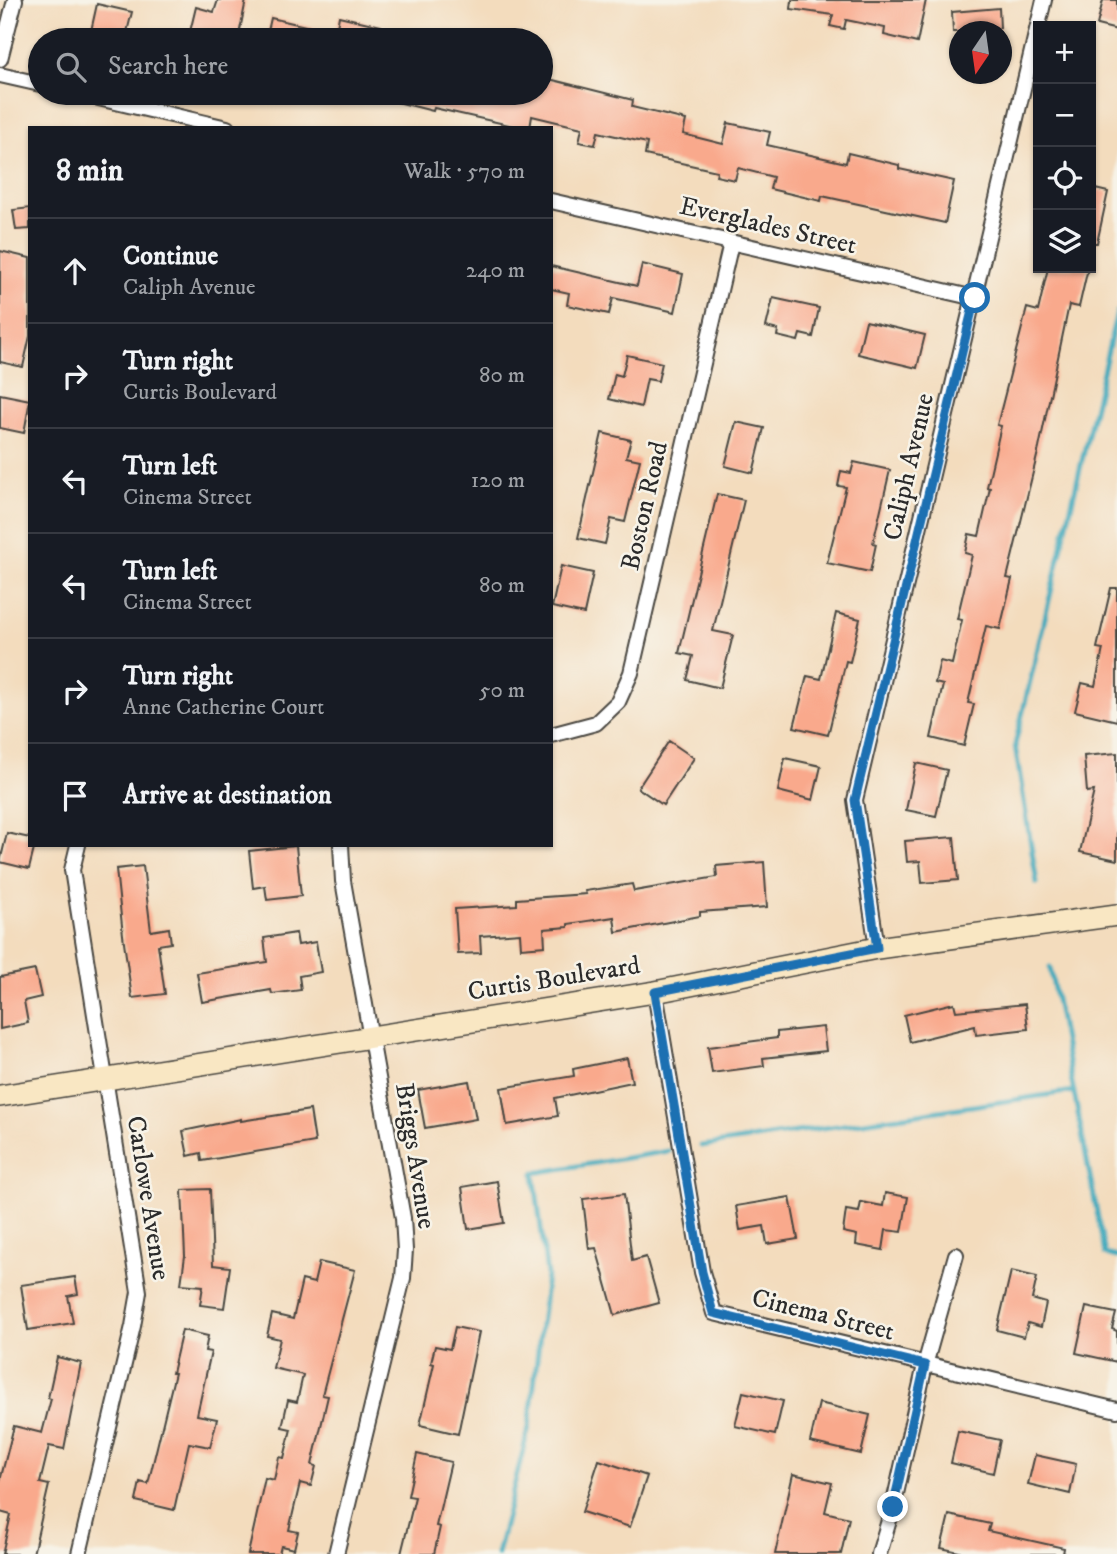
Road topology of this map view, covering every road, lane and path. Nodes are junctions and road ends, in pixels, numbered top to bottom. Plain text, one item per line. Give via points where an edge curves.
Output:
1 (15, 0) edge
2 (1044, 0) edge
3 (0, 59) edge
4 (0, 75) edge
5 (28, 81) edge
6 (128, 105) edge
7 (218, 126) edge
8 (553, 201) edge
9 (731, 243) junction
10 (975, 298) junction
11 (553, 734) edge
12 (78, 847) edge
13 (341, 847) edge
14 (1117, 915) edge
15 (877, 948) junction
16 (655, 992) junction
17 (371, 1037) junction
18 (104, 1078) junction
19 (0, 1096) edge
20 (956, 1255) dead end
21 (925, 1365) junction
22 (1117, 1410) edge
23 (79, 1554) edge
24 (336, 1554) edge
25 (879, 1554) edge

1 - 3 street
2 - 10 street, Caliph Avenue
4 - 5 street
6 - 7 street
8 - 9 street, Everglades Street
9 - 10 street, Everglades Street
9 - 11 street, Boston Road via 631,673 618,702 596,723
10 - 15 street, Caliph Avenue via 855,800
12 - 18 street, Carlowe Avenue via 72,870
13 - 17 street, Briggs Avenue
14 - 15 street, Curtis Boulevard
15 - 16 street, Curtis Boulevard
16 - 17 street, Curtis Boulevard
16 - 21 street, Cinema Street via 702,1272 713,1313
17 - 18 street, Curtis Boulevard
17 - 24 street, Briggs Avenue via 405,1250
18 - 19 street, Curtis Boulevard
18 - 23 street, Carlowe Avenue via 139,1292
20 - 21 street
21 - 22 street, Cinema Street
21 - 25 street

